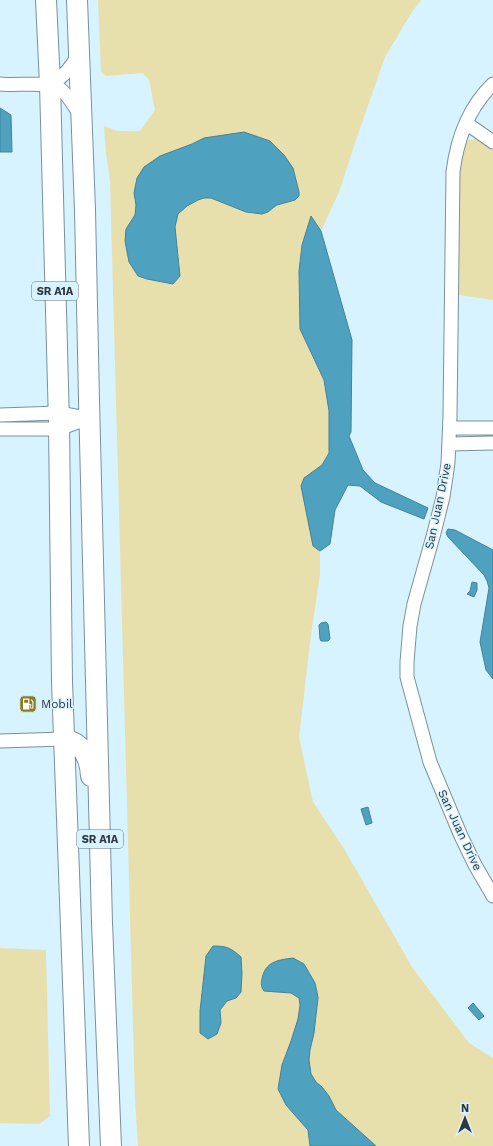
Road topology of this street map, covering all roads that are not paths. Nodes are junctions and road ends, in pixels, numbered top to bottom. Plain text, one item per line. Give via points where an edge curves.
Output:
1 (46, 0) edge
2 (77, 0) edge
3 (80, 50) junction
4 (0, 84) edge
5 (50, 84) junction
6 (493, 84) edge
7 (82, 119) junction
8 (466, 123) junction
9 (493, 142) edge
10 (0, 415) edge
11 (89, 418) junction
12 (58, 421) junction
13 (450, 428) junction
14 (493, 428) edge
15 (0, 430) edge
16 (493, 443) edge
17 (449, 444) junction
18 (97, 698) junction
19 (64, 739) junction
20 (0, 741) edge
21 (493, 896) edge
22 (102, 923) junction
23 (79, 1146) edge
24 (111, 1146) edge

1 - 5 main road, SR A1A
2 - 3 main road, SR A1A
3 - 5 street via 68,72
3 - 7 main road, SR A1A
4 - 5 street
5 - 7 street via 64,92
5 - 12 main road, SR A1A
6 - 8 street, San Juan Drive via 476,104
7 - 11 main road, SR A1A
8 - 9 street
8 - 13 street, San Juan Drive via 455,154 453,172
10 - 12 street
11 - 12 street
11 - 18 main road, SR A1A
12 - 15 street
12 - 19 main road, SR A1A
13 - 14 street
13 - 17 street, San Juan Drive
16 - 17 street
17 - 21 street, San Juan Drive via 441,504 410,626 407,677 430,762 461,836
18 - 19 main road via 90,720
18 - 22 main road, SR A1A
19 - 20 street
19 - 22 main road via 76,744 85,752 91,767 94,894
19 - 23 main road, SR A1A
22 - 24 main road, SR A1A

